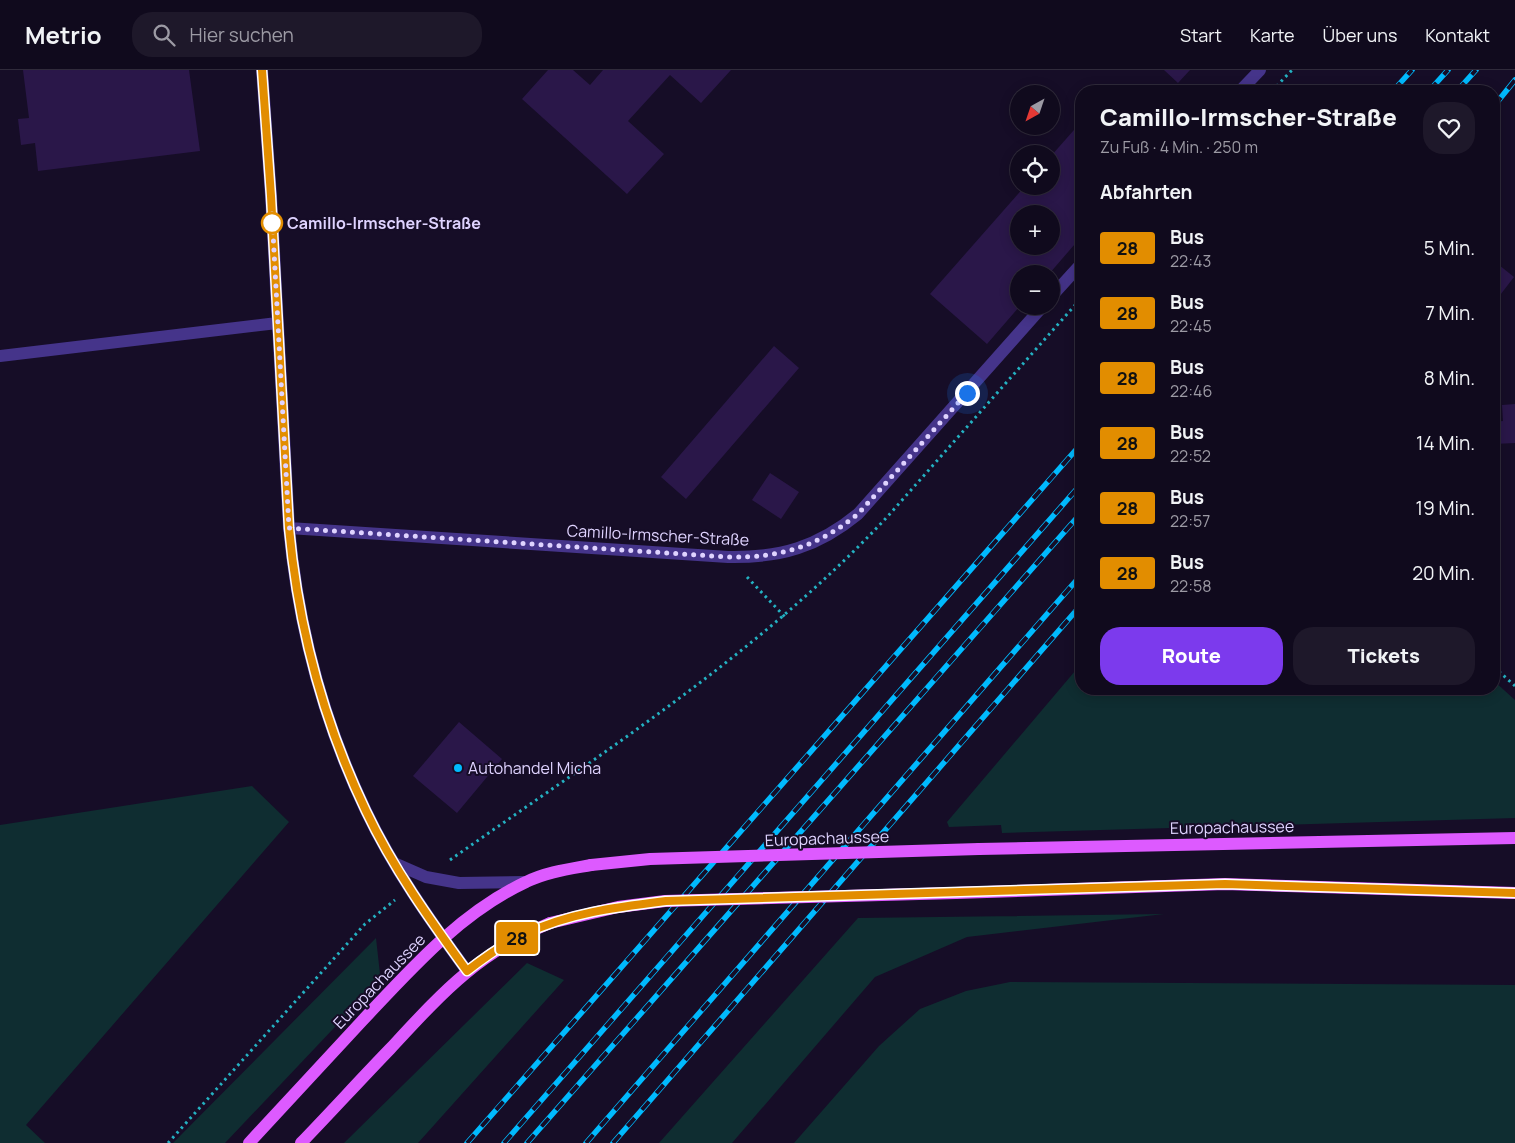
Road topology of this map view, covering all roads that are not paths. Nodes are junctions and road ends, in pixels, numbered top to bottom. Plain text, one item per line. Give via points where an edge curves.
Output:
1 (262, 70) edge
2 (1260, 70) edge
3 (1246, 85) edge
4 (1075, 271) edge
5 (1060, 287) edge
6 (1035, 315) edge
7 (278, 323) junction
8 (0, 356) edge
9 (289, 528) junction
10 (1515, 838) edge
11 (394, 864) junction
12 (526, 882) junction
13 (1515, 893) edge
14 (444, 939) junction
15 (467, 971) junction
16 (249, 1143) edge
17 (301, 1143) edge

1 - 7 street
2 - 3 street
4 - 5 street
6 - 9 street, Camillo-Irmscher-Straße via 878,493 838,531 799,549 752,558
7 - 8 street
7 - 9 street
9 - 11 street via 302,624 336,740 366,811
10 - 12 main road, Europachaussee, bridge via 650,859 568,869
11 - 12 street via 426,877 459,883
11 - 14 street
12 - 14 main road, Europachaussee via 495,899
13 - 15 main road, bridge via 1225,884 666,901 618,907 550,923 495,950
14 - 15 street
14 - 16 main road, Europachaussee via 412,968
15 - 17 main road

